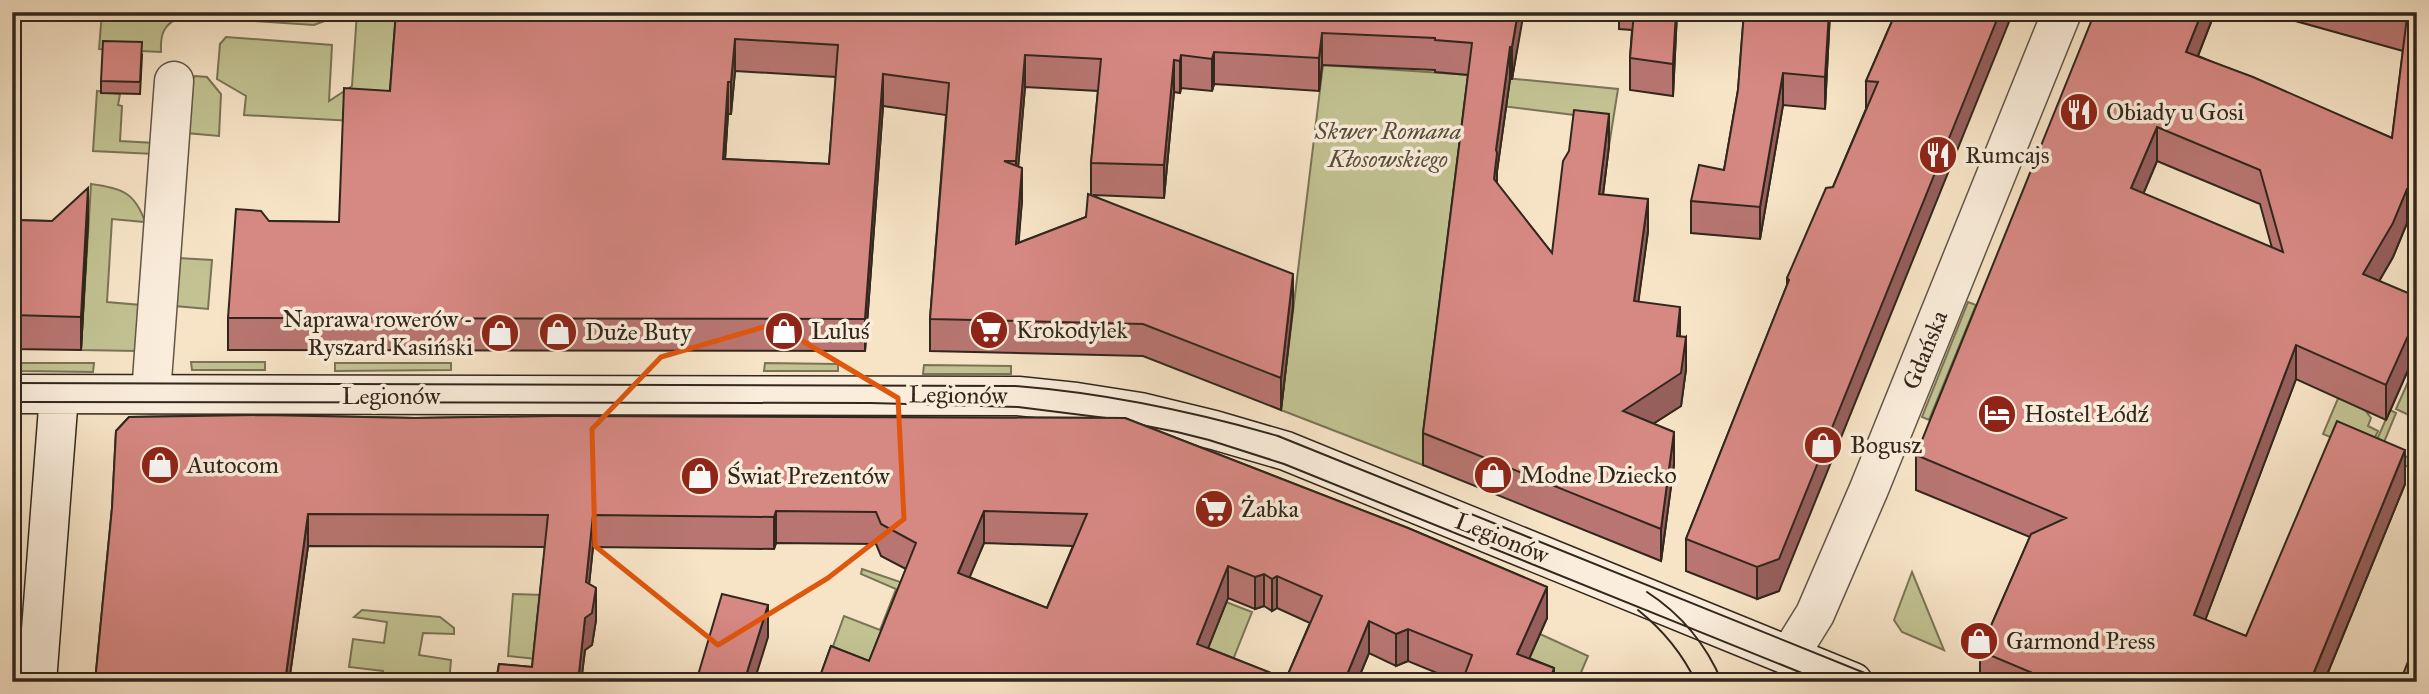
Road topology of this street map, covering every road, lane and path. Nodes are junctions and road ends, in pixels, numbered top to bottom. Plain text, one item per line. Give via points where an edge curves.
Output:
1 (2062, 12) edge
2 (174, 81) dead end
3 (12, 394) edge
4 (151, 394) junction
5 (59, 395) junction
6 (1781, 669) edge
7 (37, 682) edge
8 (1853, 682) edge

1 - 6 street, Gdańska via 1869,489 1815,614
2 - 4 street
3 - 5 street, Legionów
4 - 5 street, Legionów
4 - 6 street, Legionów via 1018,396 1109,407 1286,451 1659,601
5 - 7 street
6 - 8 street, Legionów

